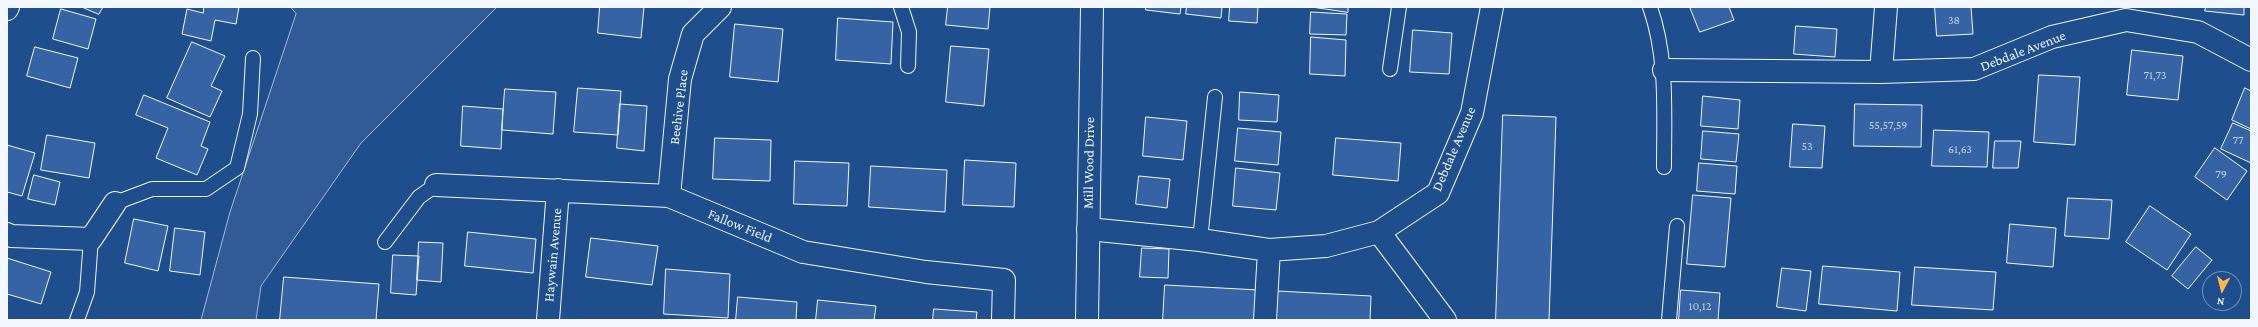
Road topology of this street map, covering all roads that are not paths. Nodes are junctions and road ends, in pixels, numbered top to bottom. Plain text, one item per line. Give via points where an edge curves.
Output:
1 (720, 7) edge
2 (902, 7) edge
3 (1092, 7) edge
4 (1399, 7) edge
5 (1492, 7) edge
6 (1650, 7) edge
7 (1886, 7) edge
8 (253, 58) dead end
9 (2251, 60) edge
10 (908, 66) dead end
11 (1390, 69) dead end
12 (1664, 70) junction
13 (1881, 72) junction
14 (1215, 98) dead end
15 (1664, 167) dead end
16 (436, 184) joint
17 (558, 190) junction
18 (669, 196) junction
19 (115, 203) joint
20 (1676, 226) dead end
21 (1088, 229) junction
22 (1379, 232) junction
23 (7, 234) edge
24 (92, 239) junction
25 (1200, 240) junction
26 (385, 242) dead end
27 (1269, 250) junction
28 (78, 320) edge
29 (548, 320) edge
30 (1003, 320) edge
31 (1086, 320) edge
32 (1265, 320) edge
33 (1445, 320) edge
34 (1669, 320) edge

1 - 18 street, Beehive Place via 693,34 680,80
2 - 10 lane via 909,32
3 - 21 street, Mill Wood Drive
4 - 11 lane
5 - 22 street, Debdale Avenue via 1472,113 1438,193
6 - 12 lane via 1658,29
7 - 13 street
8 - 19 lane via 250,114 237,168 206,189 152,189
9 - 13 street, Debdale Avenue via 2198,32 2126,20 2052,36 1974,69
12 - 13 street, Debdale Avenue
12 - 15 lane
14 - 25 lane
16 - 17 street, Fallow Field
16 - 26 lane via 419,197
17 - 18 street, Fallow Field
17 - 29 street, Haywain Avenue
18 - 30 street, Fallow Field via 803,252 926,272 1004,280
19 - 24 street
20 - 34 lane
21 - 25 street, Debdale Avenue
21 - 31 street, Mill Wood Drive
22 - 27 street, Debdale Avenue via 1326,246
22 - 33 street
23 - 24 street
24 - 28 lane via 86,292
25 - 27 street, Debdale Avenue
27 - 32 street

